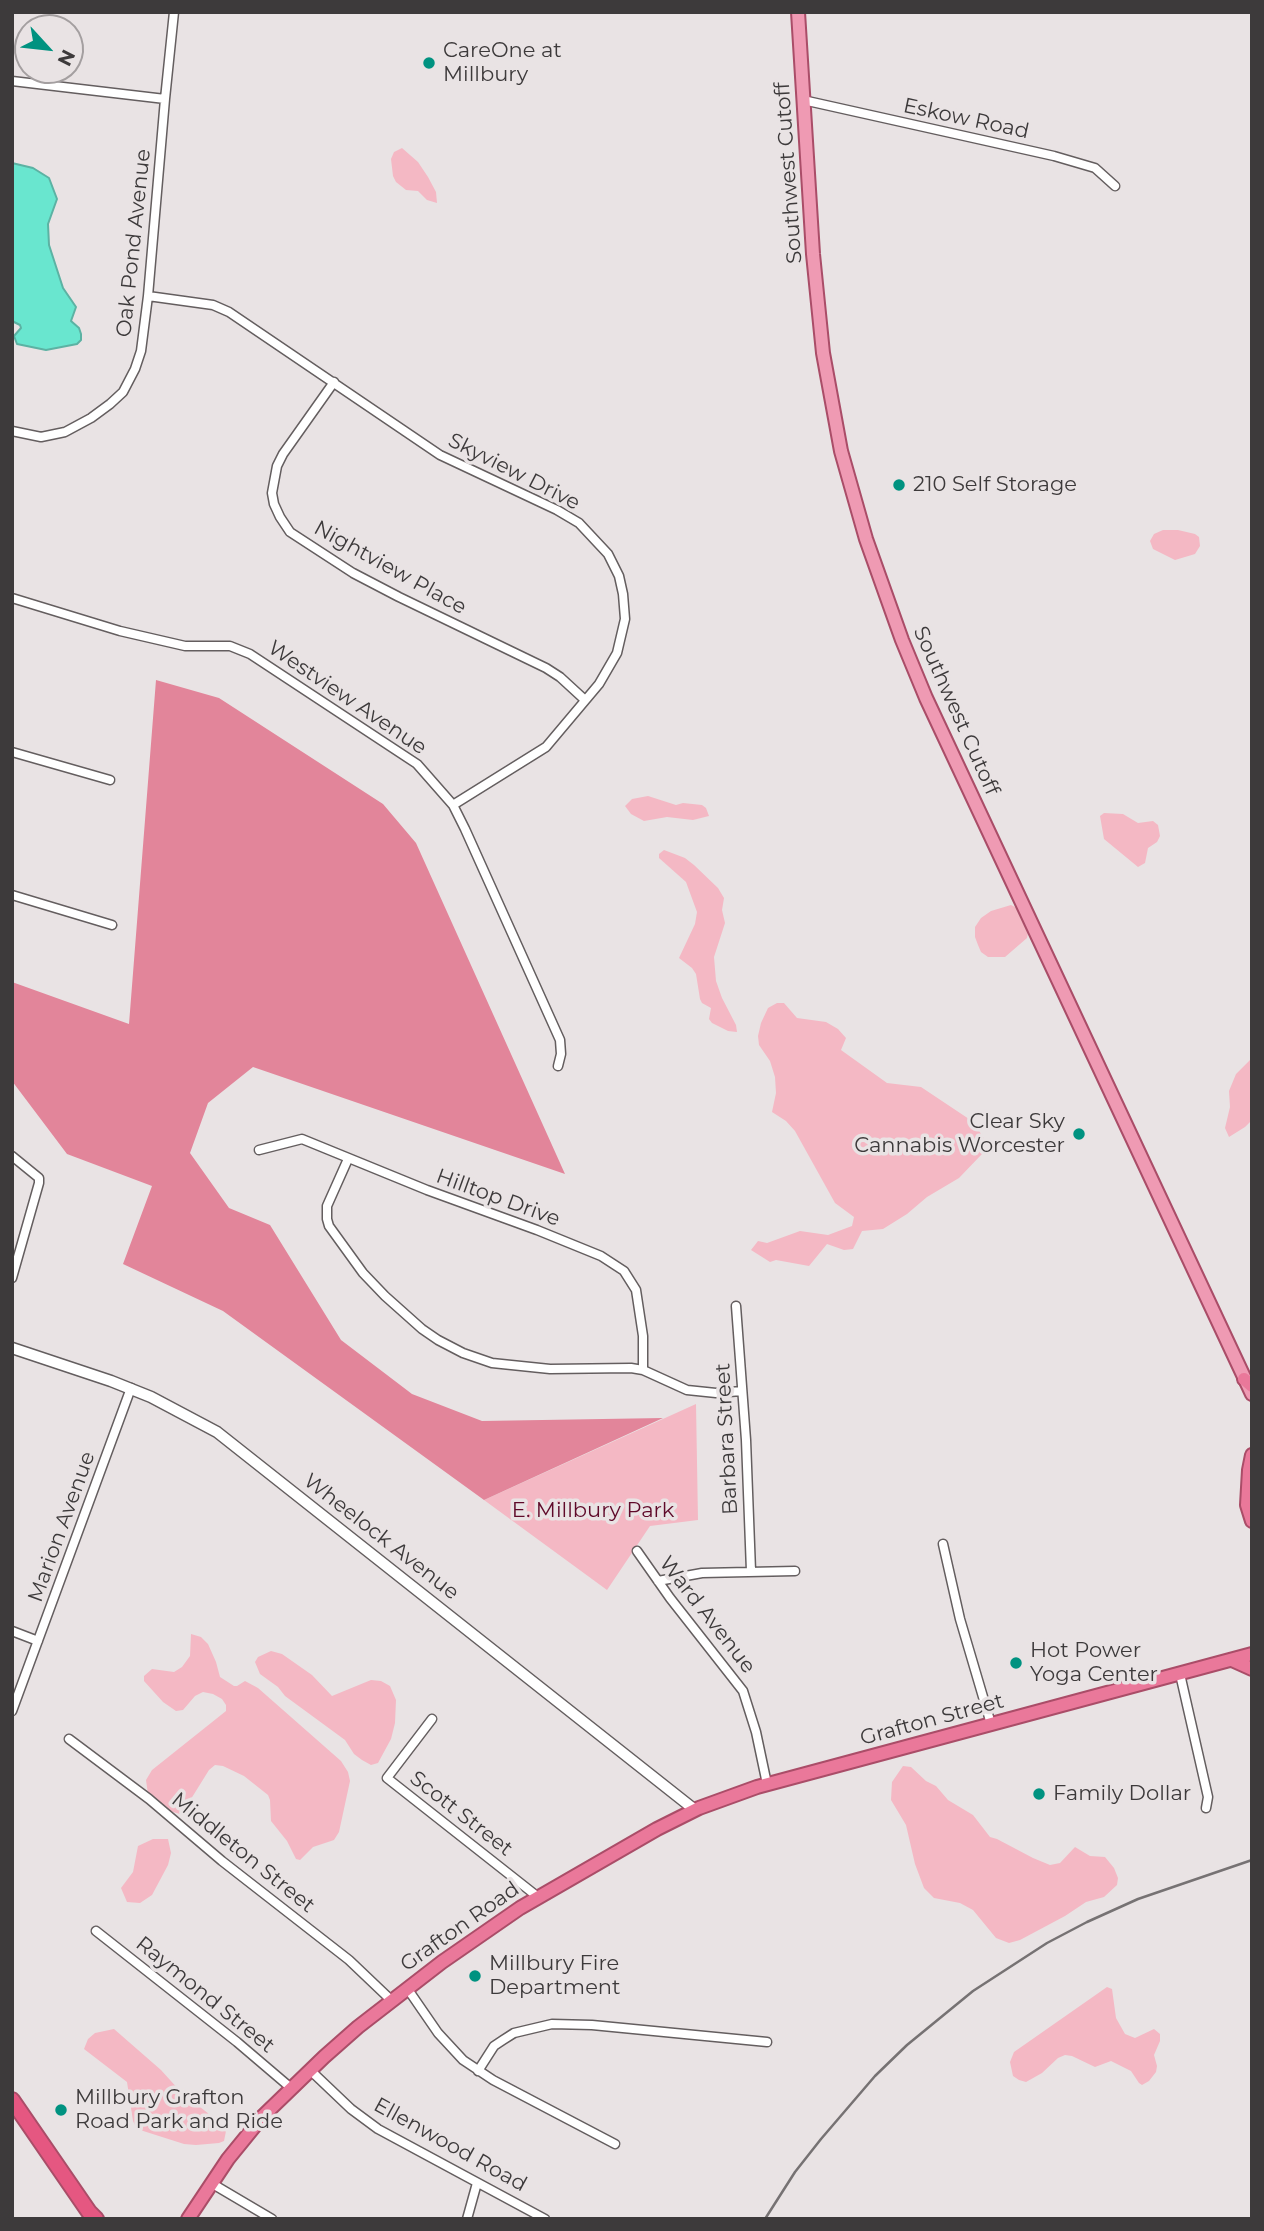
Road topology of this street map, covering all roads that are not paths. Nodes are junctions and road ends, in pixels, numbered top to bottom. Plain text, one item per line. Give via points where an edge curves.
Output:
1 (174, 12) edge
2 (798, 12) edge
3 (12, 81) edge
4 (165, 99) junction
5 (803, 100) junction
6 (1115, 186) dead end
7 (148, 296) junction
8 (334, 382) junction
9 (12, 431) edge
10 (12, 598) edge
11 (585, 700) junction
12 (12, 752) edge
13 (110, 780) dead end
14 (453, 804) junction
15 (12, 895) edge
16 (112, 925) dead end
17 (558, 1066) dead end
18 (259, 1150) dead end
19 (12, 1156) edge
20 (348, 1159) junction
21 (12, 1278) edge
22 (736, 1306) dead end
23 (12, 1348) edge
24 (643, 1370) junction
25 (1248, 1382) edge
26 (131, 1388) junction
27 (742, 1391) junction
28 (1252, 1394) edge
29 (1252, 1402) edge
30 (1252, 1455) edge
31 (1252, 1521) edge
32 (943, 1544) dead end
33 (637, 1551) dead end
34 (751, 1571) junction
35 (795, 1571) dead end
36 (658, 1581) junction
37 (12, 1631) edge
38 (38, 1641) junction
39 (1252, 1654) edge
40 (1232, 1660) junction
41 (1252, 1669) edge
42 (1180, 1674) junction
43 (12, 1711) edge
44 (432, 1719) dead end
45 (991, 1724) junction
46 (69, 1739) dead end
47 (825, 1769) joint
48 (767, 1784) junction
49 (1206, 1808) dead end
50 (695, 1810) junction
51 (538, 1897) junction
52 (96, 1931) dead end
53 (407, 1987) junction
54 (391, 2000) junction
55 (766, 2042) dead end
56 (310, 2070) junction
57 (478, 2071) junction
58 (291, 2088) junction
59 (12, 2100) edge
60 (12, 2116) edge
61 (615, 2144) dead end
62 (211, 2183) junction
63 (477, 2183) junction
64 (87, 2219) edge
65 (96, 2219) edge
66 (188, 2219) edge
67 (272, 2219) edge
68 (467, 2219) edge
69 (545, 2219) edge

1 - 4 street, Oak Pond Avenue
2 - 5 main road, Southwest Cutoff
3 - 4 street
4 - 7 street, Oak Pond Avenue
5 - 6 street, Eskow Road via 1096,167
5 - 25 main road, Southwest Cutoff via 824,365 846,469 884,593 926,698
7 - 8 street, Skyview Drive via 213,304
7 - 9 street, Oak Pond Avenue via 138,362 123,392 65,432 41,437
8 - 11 street, Skyview Drive via 440,454 579,523 608,554 624,594 625,619 617,653
8 - 11 street, Nightview Place via 277,466 274,504 290,531 353,573 546,668
10 - 14 street, Westview Avenue via 120,631 185,646 230,646 250,654 417,764
11 - 14 street, Skyview Drive via 546,747
12 - 13 street
14 - 17 street, Westview Avenue via 560,1040
15 - 16 street
18 - 20 street, Hilltop Drive via 302,1139
19 - 21 street via 39,1178
20 - 24 street, Hilltop Drive via 537,1230 601,1256 624,1271 638,1299
20 - 24 street via 327,1206 329,1226 385,1297 422,1329 463,1353 492,1363 538,1369
22 - 27 street, Barbara Street
23 - 26 street, Wheelock Avenue
24 - 27 street via 687,1390
25 - 28 main road, Southwest Cutoff
25 - 29 main road, Southwest Cutoff
26 - 38 street, Marion Avenue
26 - 50 street, Wheelock Avenue via 189,1415 236,1446
27 - 34 street, Barbara Street
30 - 31 highway via 1247,1505
32 - 45 street
33 - 36 street, Ward Avenue
34 - 35 street
34 - 36 street
36 - 48 street, Ward Avenue via 743,1691
37 - 38 street
38 - 43 street, Marion Avenue
39 - 40 highway, Grafton Street
40 - 41 highway
40 - 42 highway, Grafton Street
42 - 45 highway, Grafton Street
42 - 49 street via 1208,1797
44 - 51 street, Scott Street via 387,1778
45 - 47 highway, Grafton Street
46 - 54 street, Middleton Street via 349,1960
47 - 48 highway, Grafton Road
48 - 50 highway, Grafton Road
50 - 51 highway, Grafton Road
51 - 53 highway, Grafton Road
52 - 58 street, Raymond Street
53 - 54 highway, Grafton Road
53 - 57 street via 438,2033
54 - 56 highway, Grafton Road
55 - 57 street via 552,2024 503,2040
56 - 58 highway, Grafton Road
56 - 63 street, Ellenwood Road via 378,2129
57 - 61 street
58 - 62 highway, Grafton Road
59 - 65 highway
60 - 64 highway
62 - 66 highway, Grafton Road
62 - 67 street
63 - 68 street
63 - 69 street, Ellenwood Road

